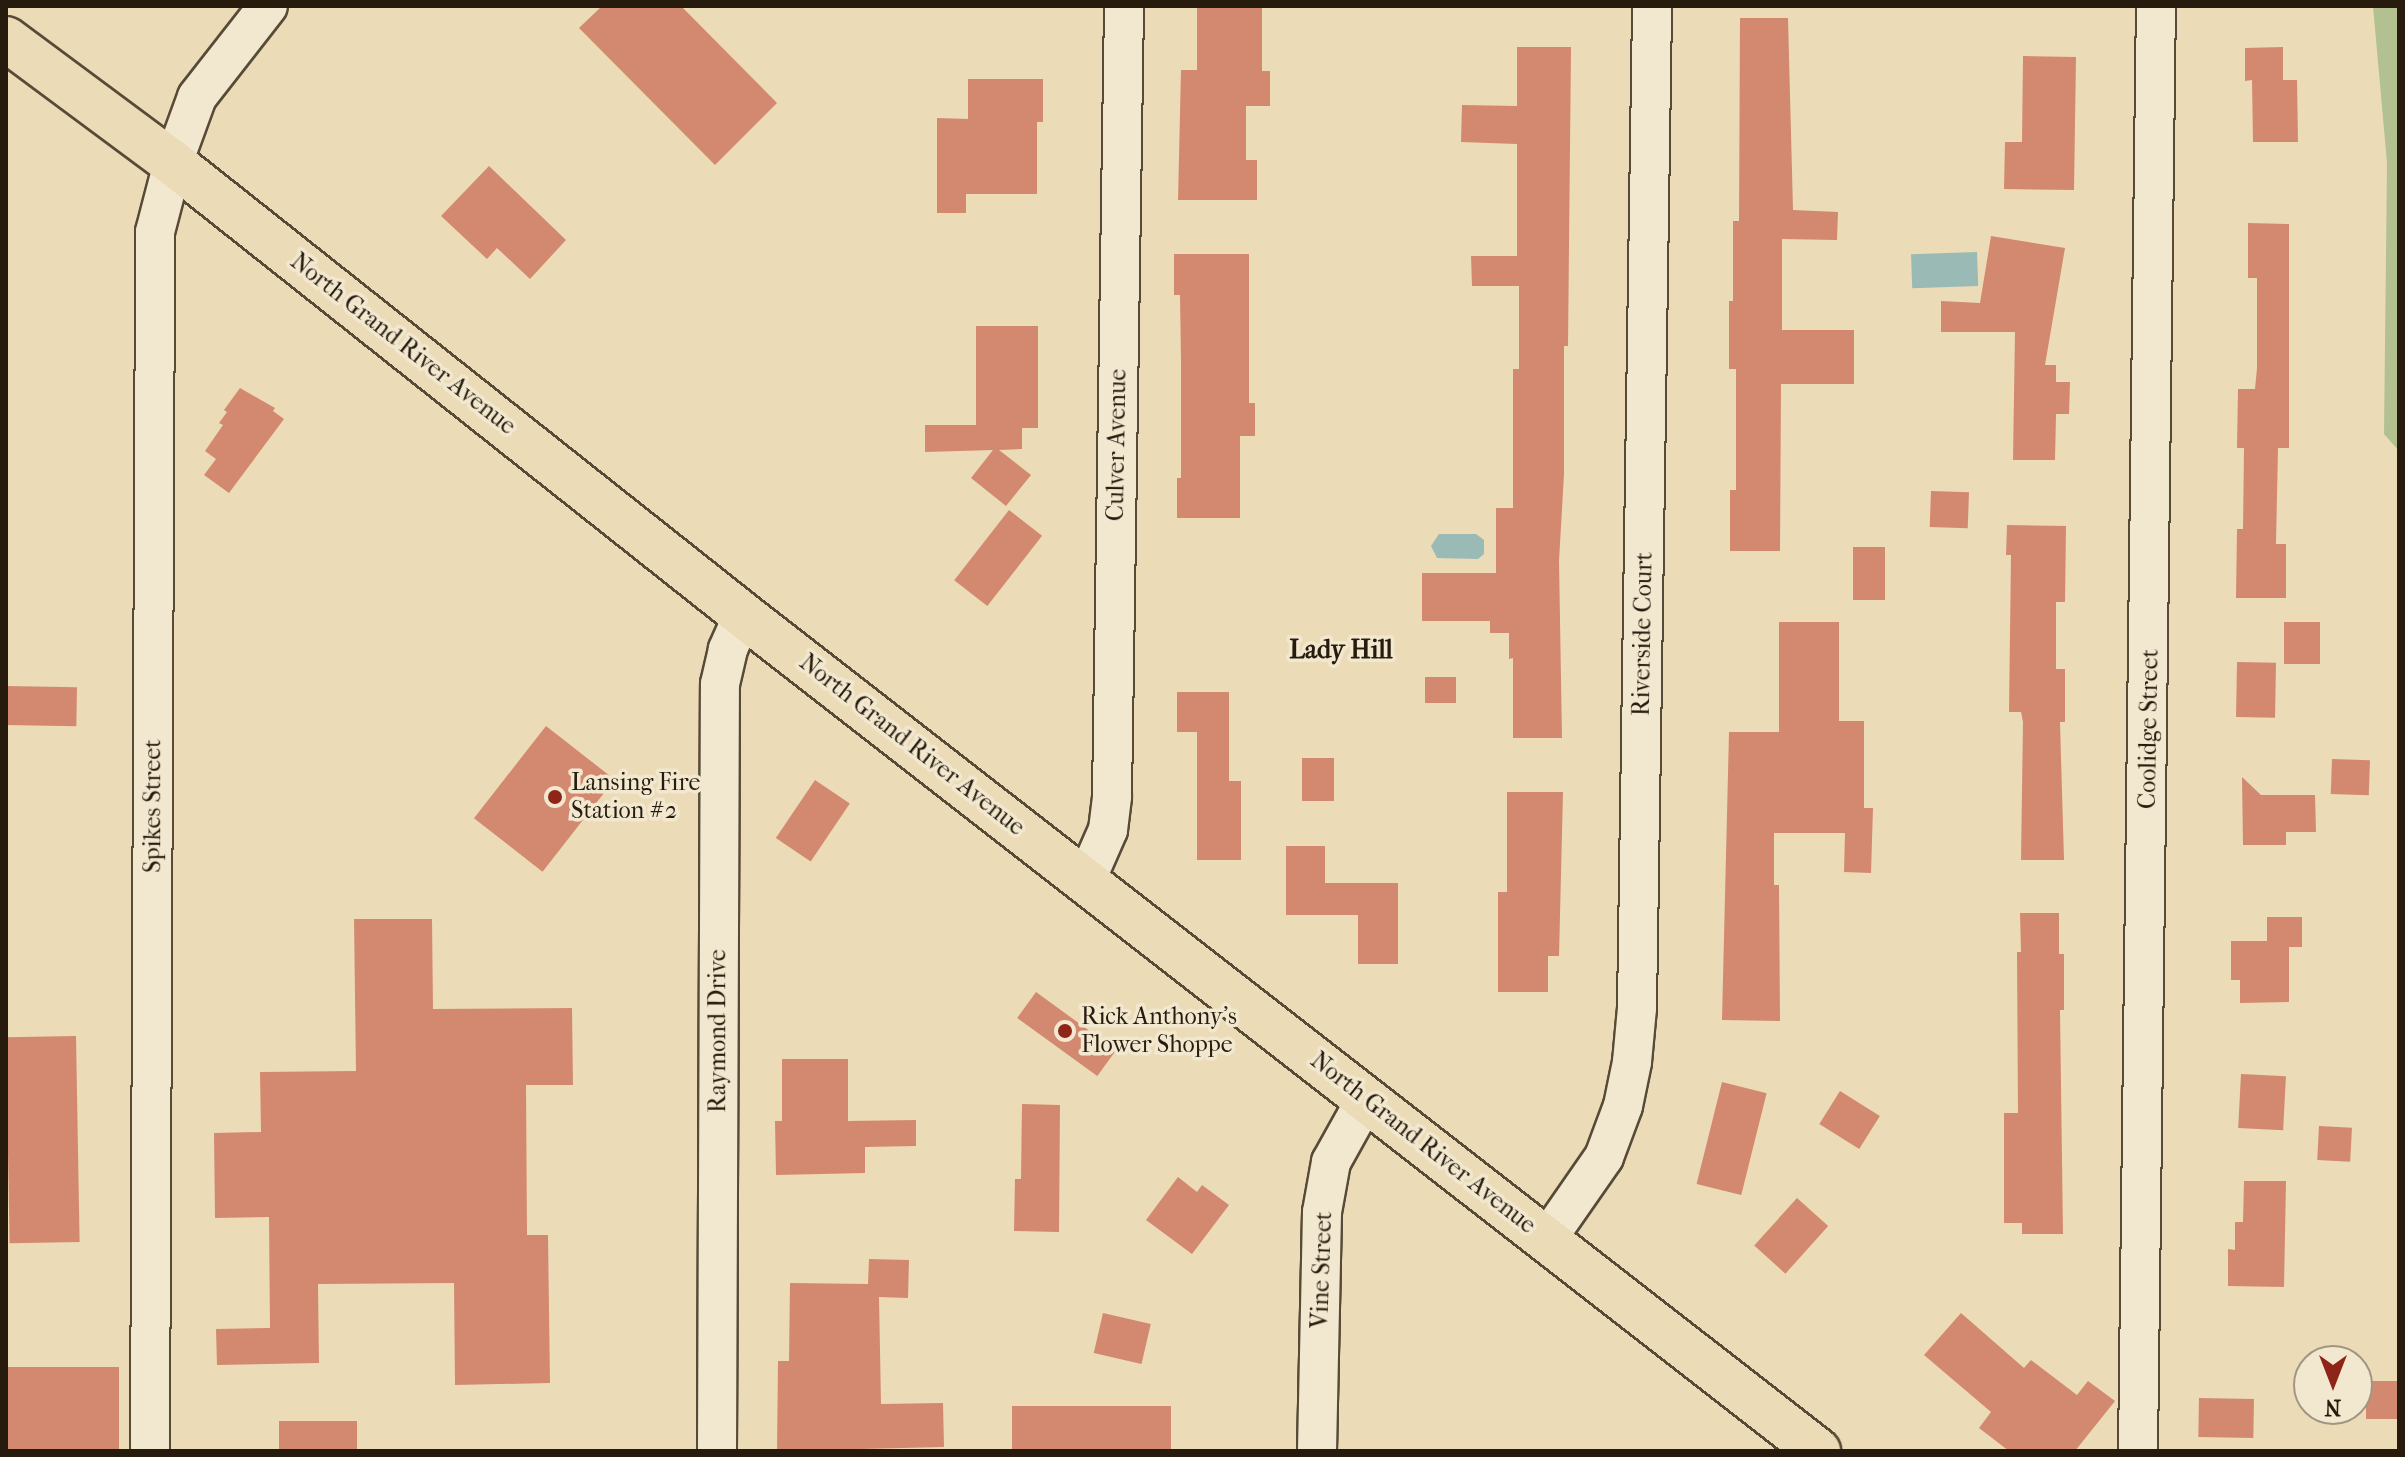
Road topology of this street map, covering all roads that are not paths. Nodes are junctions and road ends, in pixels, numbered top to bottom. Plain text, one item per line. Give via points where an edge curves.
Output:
1 (268, 6) edge
2 (1124, 6) edge
3 (1652, 6) edge
4 (2156, 6) edge
5 (6, 39) edge
6 (173, 163) junction
7 (743, 615) junction
8 (1086, 880) junction
9 (1366, 1099) junction
10 (1547, 1239) junction
11 (150, 1451) edge
12 (717, 1451) edge
13 (1317, 1451) edge
14 (1818, 1451) edge
15 (2138, 1451) edge

1 - 6 street, Spikes Street via 197,97
2 - 8 street, Culver Avenue via 1112,796 1108,830
3 - 10 street, Riverside Court via 1635,1035 1623,1106 1604,1157
4 - 15 street, Coolidge Street
5 - 6 main road, North Grand River Avenue
6 - 7 main road, North Grand River Avenue
6 - 11 street, Spikes Street via 155,232
7 - 8 main road, North Grand River Avenue
7 - 12 street, Raymond Drive via 720,684
8 - 9 main road, North Grand River Avenue
9 - 10 main road, North Grand River Avenue
9 - 13 street, Vine Street via 1331,1162 1322,1212
10 - 14 main road, North Grand River Avenue

